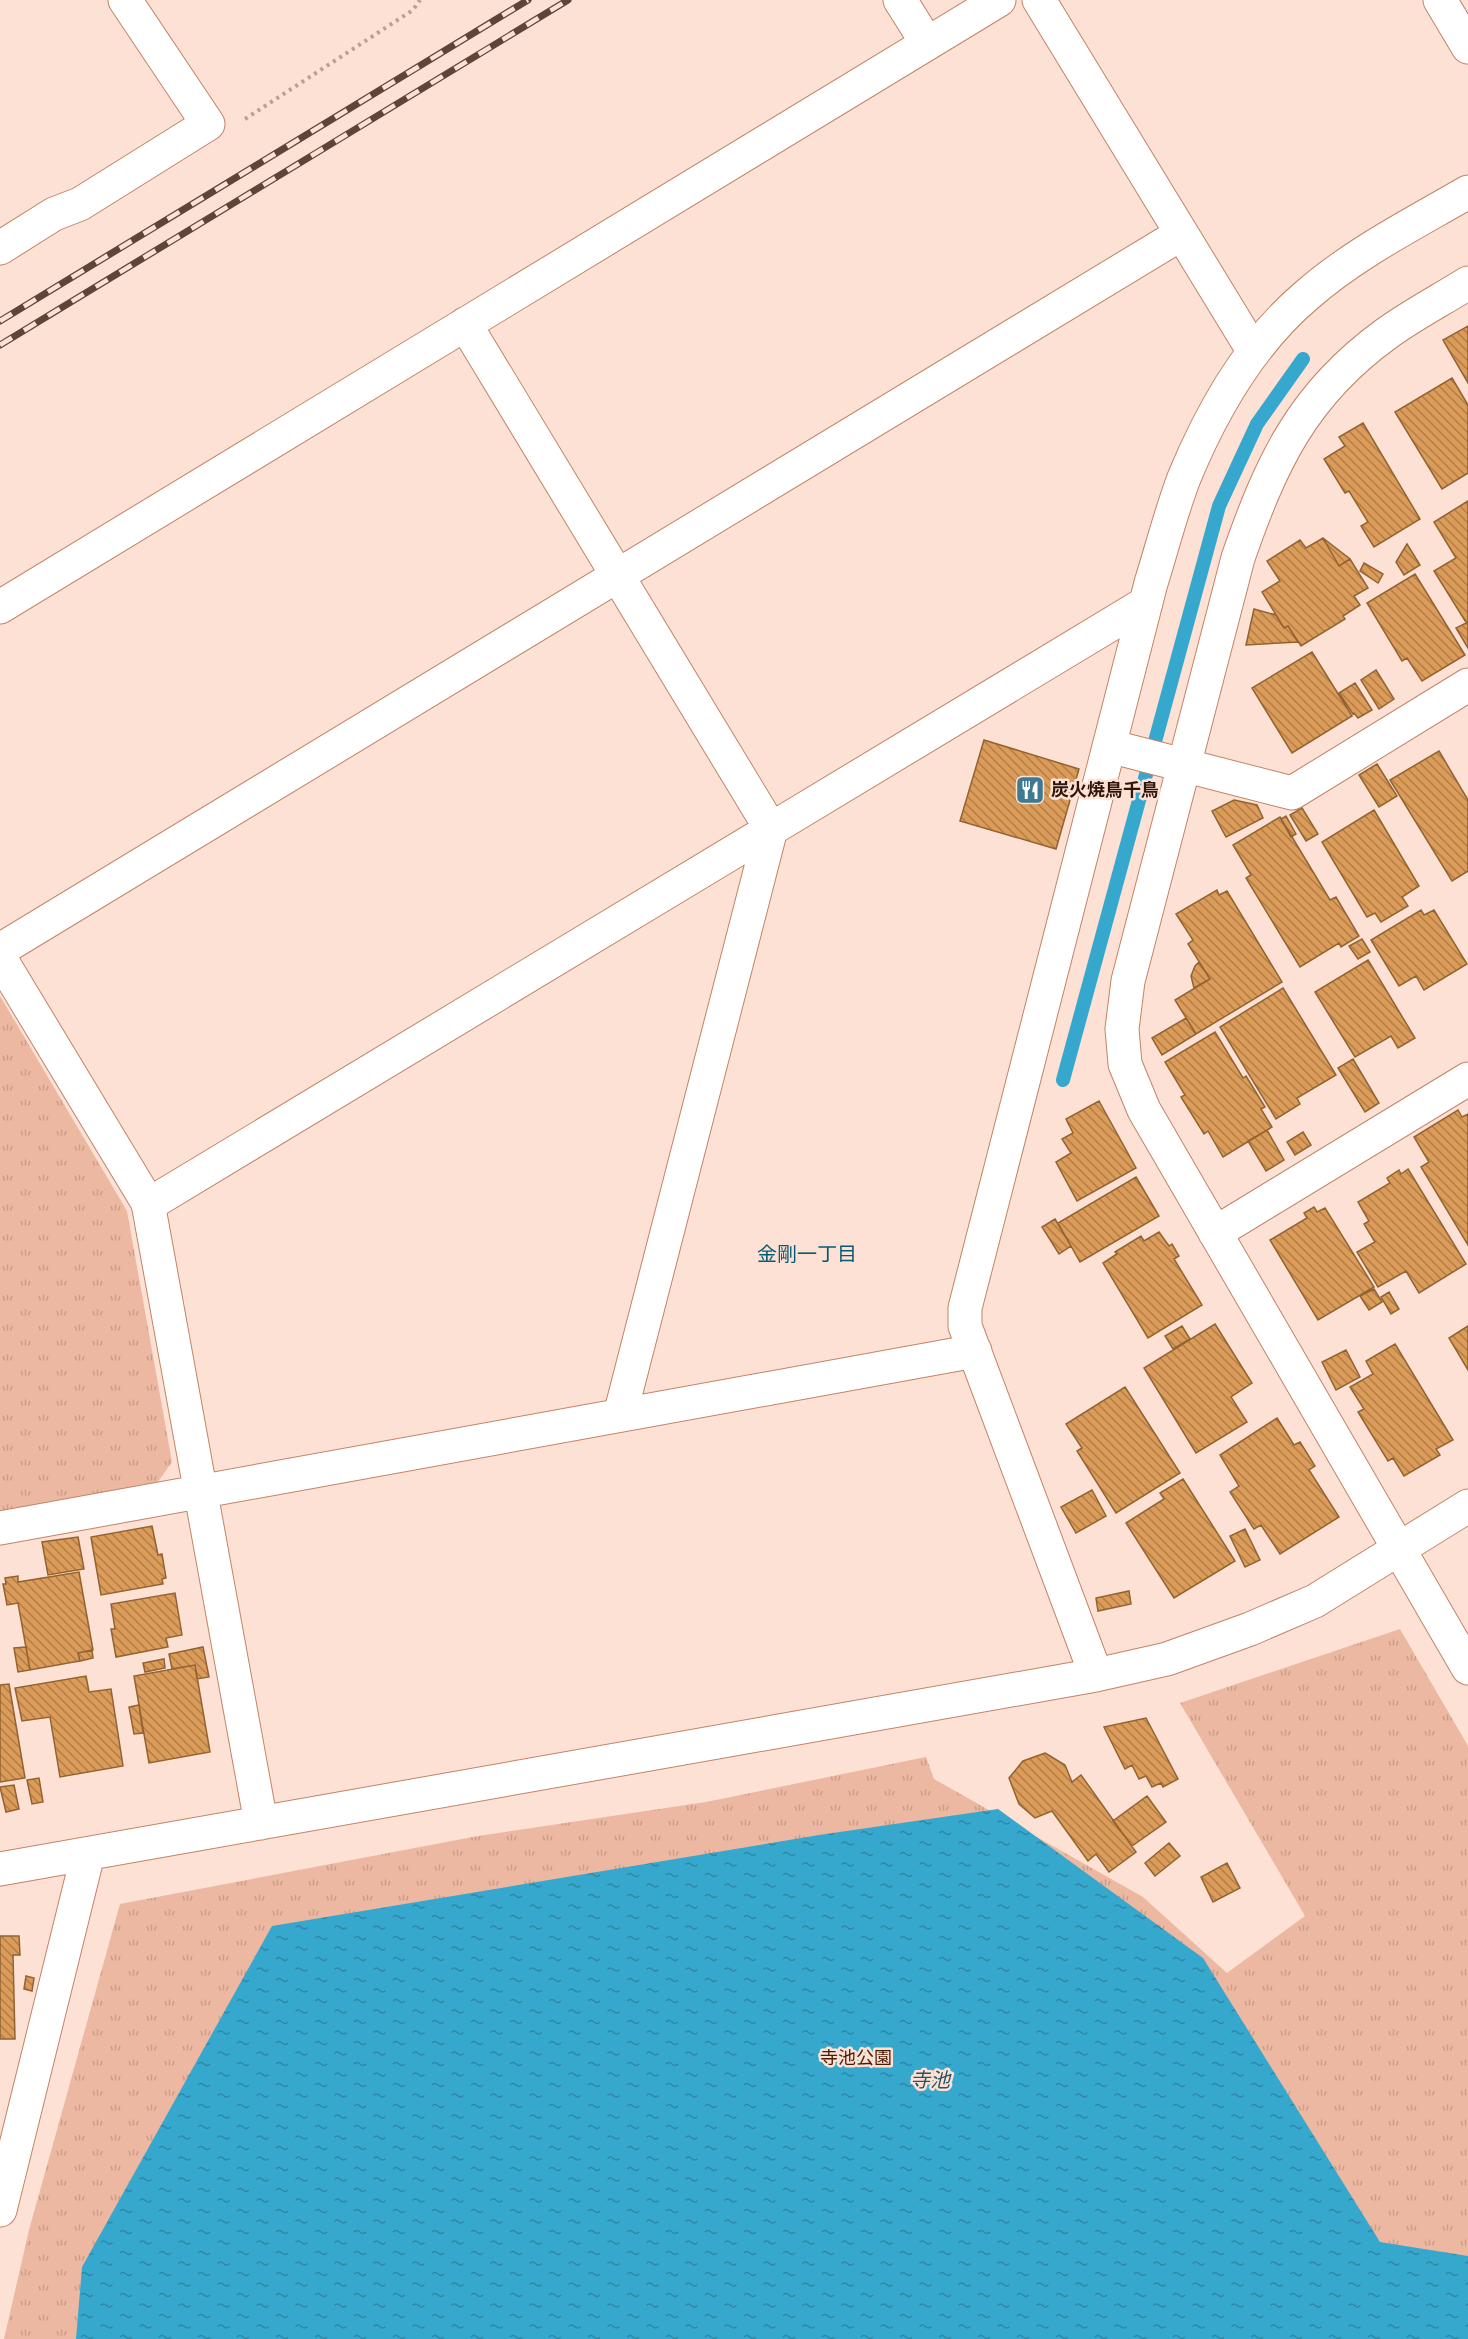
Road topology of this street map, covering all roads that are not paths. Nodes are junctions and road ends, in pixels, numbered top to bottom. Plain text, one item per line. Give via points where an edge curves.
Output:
1 (125, 0) edge
2 (900, 0) edge
3 (999, 0) edge
4 (1039, 0) edge
5 (927, 44) junction
6 (1468, 192) edge
7 (1181, 234) junction
8 (0, 248) edge
9 (1468, 283) edge
10 (465, 324) junction
11 (1254, 352) junction
12 (618, 575) junction
13 (1146, 603) junction
14 (0, 607) edge
15 (1468, 685) edge
16 (1118, 749) junction
17 (1175, 763) junction
18 (771, 829) junction
19 (0, 950) edge
20 (0, 958) edge
21 (1468, 1079) edge
22 (148, 1206) junction
23 (1215, 1233) junction
24 (975, 1351) junction
25 (620, 1415) junction
26 (201, 1491) junction
27 (1468, 1506) edge
28 (0, 1528) edge
29 (1399, 1549) junction
30 (1468, 1668) edge
31 (1096, 1675) junction
32 (261, 1823) junction
33 (88, 1854) junction
34 (0, 1869) edge
35 (0, 2210) edge

1 - 8 street via 208,124 80,204 54,214
2 - 5 street
3 - 5 street
4 - 7 street
5 - 10 street
6 - 11 street via 1358,256 1307,295
7 - 11 street
7 - 12 street
9 - 17 street via 1387,334 1344,370 1308,409 1279,456 1238,558
10 - 12 street
10 - 14 street
11 - 13 street via 1211,418 1184,480
12 - 18 street
12 - 19 street
13 - 16 street
13 - 18 street
15 - 17 street via 1292,793
16 - 17 street
16 - 24 street via 965,1308 965,1326
17 - 23 street via 1128,981 1122,1029 1125,1064 1144,1110
18 - 22 street
18 - 25 street
20 - 22 street
21 - 23 street
22 - 26 street
23 - 29 street
24 - 25 street
24 - 31 street
25 - 26 street
26 - 28 street
26 - 32 street
27 - 29 street
29 - 30 street
29 - 31 street via 1315,1600 1250,1629 1167,1659
31 - 32 street
32 - 33 street
33 - 34 street
33 - 35 street

